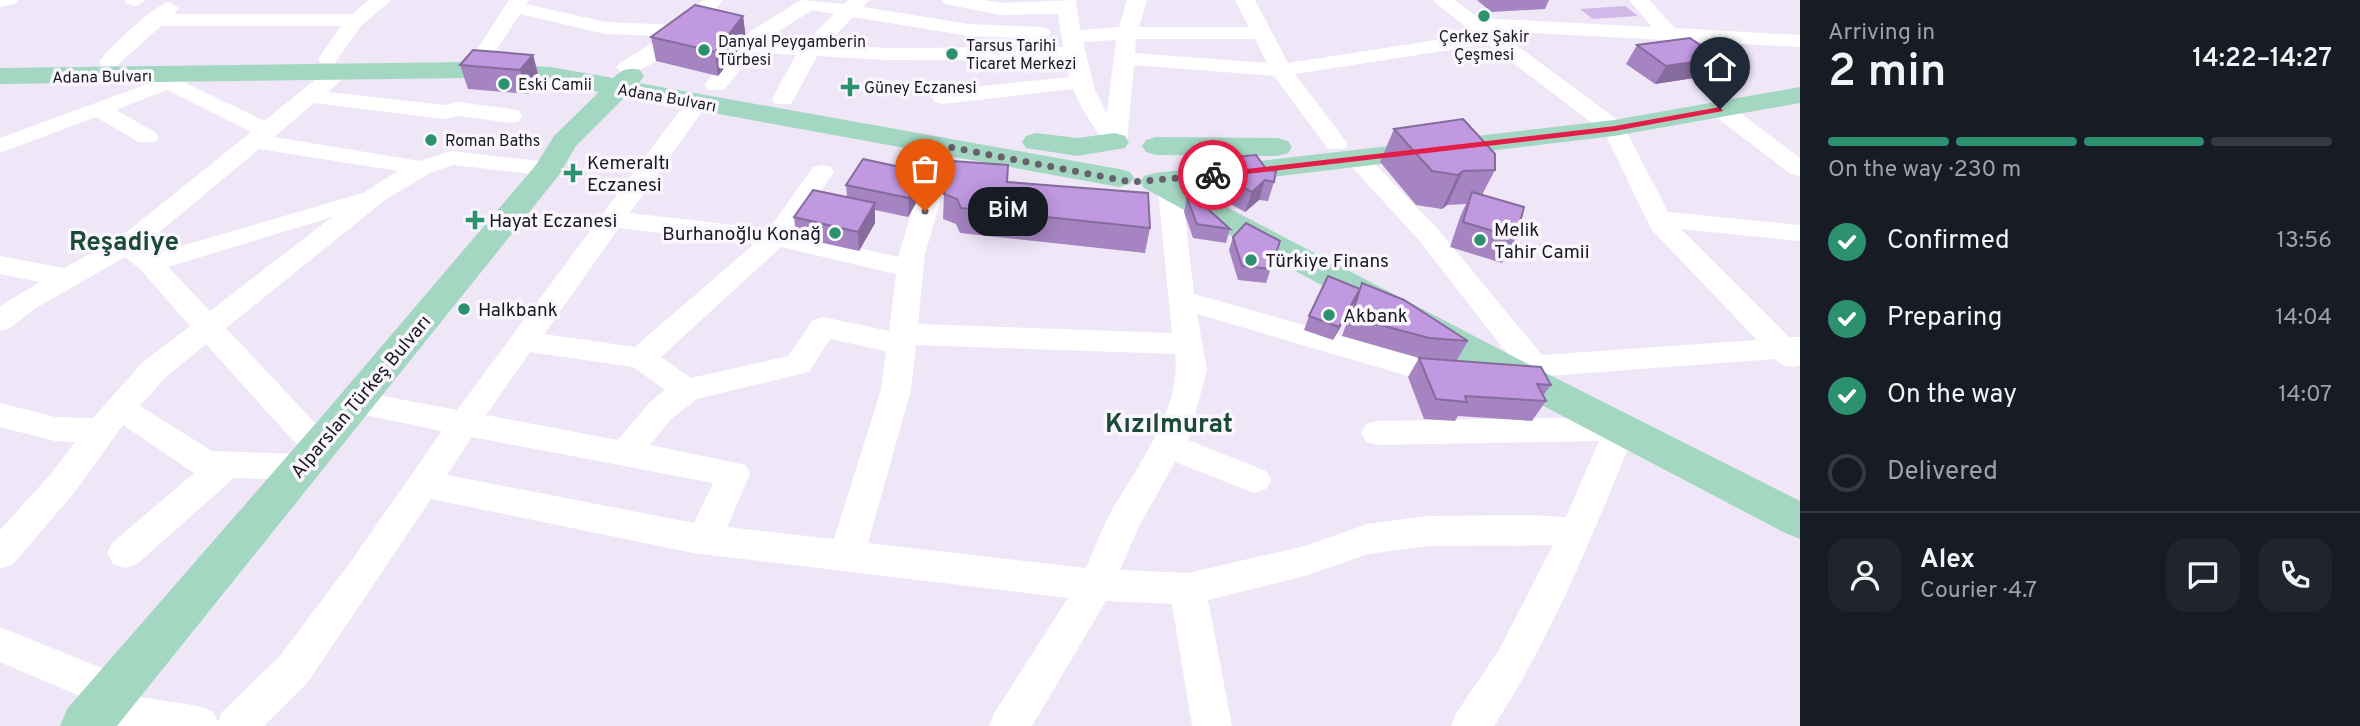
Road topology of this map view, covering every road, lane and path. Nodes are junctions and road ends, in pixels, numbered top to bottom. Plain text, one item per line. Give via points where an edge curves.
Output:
1 (8, 0) edge
2 (181, 0) edge
3 (381, 0) edge
4 (713, 0) edge
5 (951, 0) edge
6 (1137, 0) edge
7 (1245, 0) edge
8 (1442, 0) edge
9 (1639, 0) edge
10 (0, 1) edge
11 (812, 2) edge
12 (517, 4) edge
13 (1065, 4) edge
14 (853, 6) edge
15 (884, 7) edge
16 (1014, 9) junction
17 (154, 20) junction
18 (357, 20) junction
19 (1477, 24) junction
20 (684, 31) junction
21 (1001, 33) junction
22 (1127, 33) junction
23 (1262, 33) junction
24 (1671, 36) junction
25 (1494, 37) junction
26 (1074, 41) junction
27 (1800, 41) edge
28 (748, 46) junction
29 (809, 51) junction
30 (989, 54) junction
31 (482, 58) junction
32 (1125, 58) junction
33 (109, 62) junction
34 (333, 65) junction
35 (1281, 70) junction
36 (620, 72) junction
37 (4, 75) edge
38 (180, 79) junction
39 (575, 80) junction
40 (1082, 82) junction
41 (1800, 84) edge
42 (707, 94) junction
43 (1800, 95) edge
44 (310, 96) junction
45 (943, 97) dead end
46 (783, 99) junction
47 (98, 109) junction
48 (1720, 109) junction
49 (512, 116) dead end
50 (1607, 123) junction
51 (261, 136) junction
52 (147, 137) dead end
53 (1115, 142) junction
54 (0, 146) edge
55 (944, 146) junction
56 (1156, 146) junction
57 (1347, 152) junction
58 (556, 155) junction
59 (421, 168) junction
60 (1800, 169) edge
61 (822, 172) dead end
62 (1119, 178) junction
63 (1163, 186) junction
64 (376, 195) junction
65 (613, 219) junction
66 (1658, 219) junction
67 (1800, 233) edge
68 (776, 238) junction
69 (127, 245) junction
70 (150, 264) junction
71 (0, 265) edge
72 (910, 268) junction
73 (67, 278) junction
74 (1181, 300) junction
75 (3, 318) edge
76 (209, 328) junction
77 (902, 339) junction
78 (523, 341) junction
79 (1189, 344) junction
80 (1794, 354) edge
81 (641, 358) junction
82 (1523, 369) junction
83 (687, 390) junction
84 (356, 403) junction
85 (0, 415) edge
86 (111, 419) junction
87 (464, 422) junction
88 (1620, 429) junction
89 (1377, 433) dead end
90 (1168, 446) junction
91 (626, 453) junction
92 (309, 457) junction
93 (225, 466) junction
94 (1713, 475) junction
95 (1254, 480) dead end
96 (423, 484) junction
97 (1800, 510) edge
98 (1800, 521) edge
99 (1577, 532) junction
100 (704, 539) junction
101 (125, 553) dead end
102 (0, 554) edge
103 (847, 556) junction
104 (1096, 585) junction
105 (1188, 589) junction
106 (0, 644) edge
107 (100, 709) edge
108 (200, 726) edge
109 (236, 726) edge
110 (1009, 726) edge
111 (1212, 726) edge
112 (1471, 726) edge

1 - 10 street
2 - 17 street
3 - 18 street
4 - 20 street
5 - 15 street via 942,13
5 - 16 street
6 - 22 street
7 - 23 street
8 - 19 street
9 - 24 street
11 - 14 street
11 - 28 street via 759,34
12 - 20 street via 605,28
12 - 31 street
13 - 16 street
13 - 26 street
14 - 15 street
14 - 29 street
15 - 21 street
16 - 21 street
17 - 18 street
17 - 33 street
18 - 34 street
19 - 24 street
19 - 25 street
20 - 36 street
21 - 26 street
21 - 30 street
22 - 23 street
22 - 26 street
22 - 32 street
23 - 35 street
24 - 27 street
25 - 35 street
25 - 50 street
26 - 30 street
26 - 40 street
28 - 29 street
28 - 42 street
29 - 30 street
29 - 46 street
31 - 34 main road, Adana Bulvarı
31 - 36 main road, Adana Bulvarı via 561,58
32 - 35 street
32 - 53 street
33 - 34 main road, Adana Bulvarı
33 - 37 main road, Adana Bulvarı
34 - 38 main road, Adana Bulvarı
34 - 39 main road, Adana Bulvarı
34 - 44 street
35 - 57 street
36 - 39 main road
36 - 42 main road, Adana Bulvarı
36 - 58 main road, Alparslan Türkeş Bulvarı
37 - 38 main road, Adana Bulvarı
38 - 47 street
38 - 51 street
39 - 58 main road
40 - 45 street
40 - 53 street
41 - 50 main road
42 - 46 main road, Adana Bulvarı
42 - 55 main road, Adana Bulvarı
42 - 65 street
43 - 48 main road
44 - 49 street
44 - 51 street
46 - 53 main road, Adana Bulvarı via 1021,140 1077,147
47 - 52 street
47 - 54 street
48 - 50 main road
48 - 60 street
50 - 57 main road
50 - 66 street
51 - 59 street
51 - 69 street
53 - 56 main road
53 - 62 main road via 1099,159
55 - 62 main road, Adana Bulvarı
55 - 72 street
56 - 57 main road
56 - 63 main road via 1168,153 1174,166
57 - 63 main road
57 - 82 street via 1427,233
58 - 59 street via 451,158
58 - 84 main road, Alparslan Türkeş Bulvarı
59 - 64 street
61 - 68 street
62 - 63 main road
63 - 74 street
63 - 82 main road
64 - 70 street
64 - 76 street
65 - 68 street
65 - 78 street
66 - 67 street
66 - 80 street
68 - 72 street
68 - 81 street
69 - 70 street
69 - 73 street
70 - 76 street
71 - 73 street
72 - 77 street
73 - 75 street
74 - 79 street
74 - 82 street via 1418,368 1465,375
76 - 86 street via 155,370
76 - 92 street
77 - 79 street
77 - 83 street via 823,327 797,364
77 - 103 street via 896,390
78 - 81 street
78 - 87 street
79 - 90 street via 1192,370
80 - 82 street
81 - 83 street
82 - 88 main road
83 - 91 street via 660,411
84 - 87 street
84 - 92 main road, Alparslan Türkeş Bulvarı
85 - 86 street via 55,429
86 - 93 street via 206,464
86 - 102 street
87 - 91 street
87 - 96 street
88 - 89 street
88 - 94 main road
88 - 99 street
90 - 95 street
90 - 104 street via 1124,521
91 - 100 street via 734,474
92 - 93 street
92 - 107 main road, Alparslan Türkeş Bulvarı
93 - 101 street
94 - 97 main road
94 - 98 main road
96 - 100 street
96 - 109 street via 294,670
99 - 105 street via 1427,531 1367,538 1305,561
99 - 112 street via 1513,663
100 - 103 street
103 - 104 street
104 - 105 street
104 - 110 street
105 - 111 street
106 - 107 street
107 - 108 street

